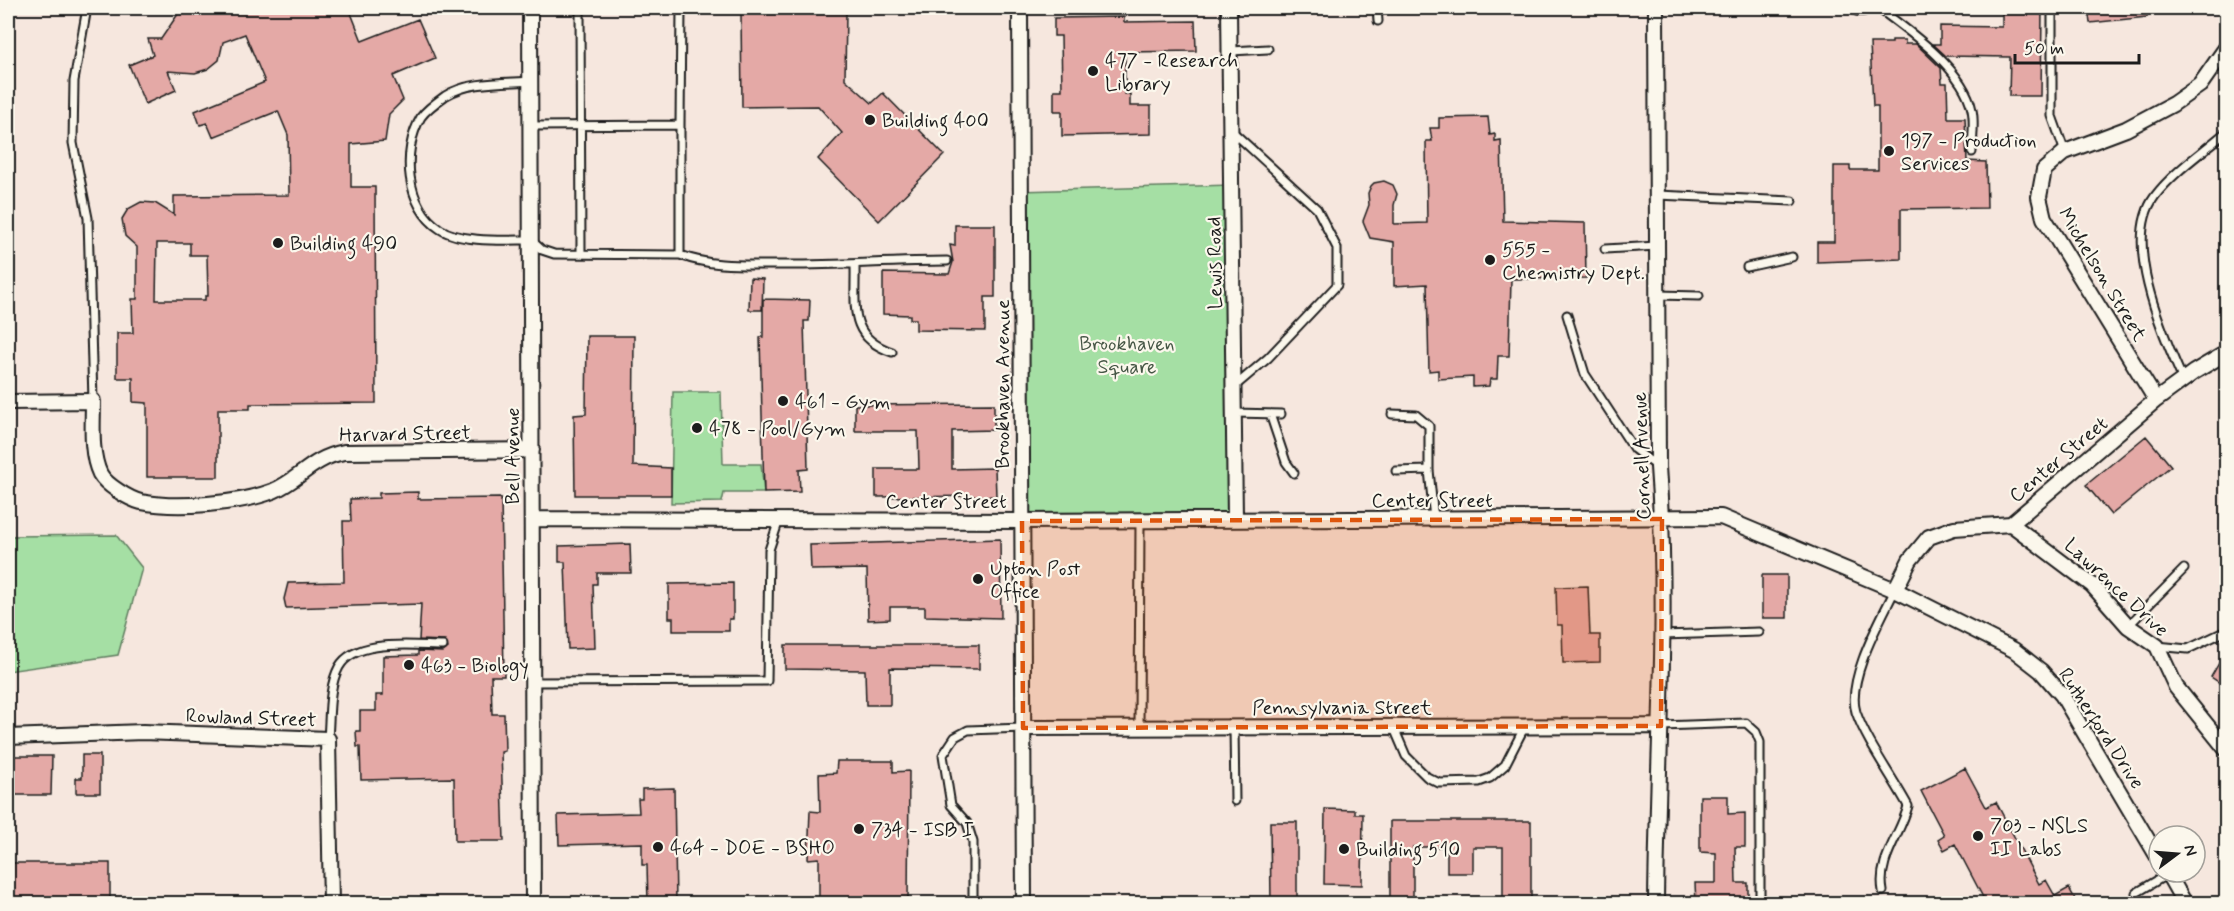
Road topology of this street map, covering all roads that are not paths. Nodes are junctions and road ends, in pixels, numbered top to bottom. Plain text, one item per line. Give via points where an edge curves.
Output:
1 (87, 8) edge
2 (530, 8) edge
3 (580, 8) edge
4 (681, 8) edge
5 (1020, 8) edge
6 (1229, 8) edge
7 (1377, 8) edge
8 (1656, 8) edge
9 (1858, 8) edge
10 (1863, 8) edge
11 (1878, 8) edge
12 (2052, 8) edge
13 (1378, 21) dead end
14 (1268, 48) dead end
15 (2226, 48) edge
16 (1231, 51) junction
17 (531, 81) junction
18 (680, 125) junction
19 (531, 126) junction
20 (580, 126) junction
21 (1231, 130) junction
22 (2226, 132) edge
23 (1972, 152) dead end
24 (2065, 152) junction
25 (1657, 195) junction
26 (1792, 201) dead end
27 (531, 240) junction
28 (1657, 246) junction
29 (1605, 249) dead end
30 (581, 253) junction
31 (681, 255) junction
32 (1792, 257) dead end
33 (947, 261) dead end
34 (855, 266) junction
35 (1747, 267) dead end
36 (1658, 295) junction
37 (1700, 296) dead end
38 (1567, 315) dead end
39 (892, 352) dead end
40 (2226, 353) edge
41 (2183, 380) junction
42 (1235, 386) junction
43 (2156, 400) junction
44 (93, 401) junction
45 (8, 402) edge
46 (1234, 412) junction
47 (1270, 414) junction
48 (1281, 414) dead end
49 (1392, 414) dead end
50 (532, 450) junction
51 (1658, 467) junction
52 (1429, 470) junction
53 (1396, 471) dead end
54 (1294, 473) dead end
55 (1235, 518) junction
56 (532, 519) junction
57 (1140, 519) junction
58 (1434, 519) junction
59 (1662, 519) junction
60 (778, 520) junction
61 (1022, 521) junction
62 (2011, 524) junction
63 (2184, 569) dead end
64 (1895, 590) junction
65 (2128, 626) junction
66 (2226, 631) edge
67 (1759, 632) dead end
68 (1662, 635) junction
69 (443, 646) dead end
70 (2157, 646) junction
71 (532, 682) junction
72 (1393, 725) junction
73 (1525, 726) junction
74 (1661, 726) junction
75 (1234, 727) junction
76 (1023, 728) junction
77 (1138, 728) junction
78 (8, 737) edge
79 (328, 740) junction
80 (2226, 748) edge
81 (1235, 801) dead end
82 (2147, 839) edge
83 (2150, 884) edge
84 (2174, 884) edge
85 (1883, 891) dead end
86 (2136, 893) dead end
87 (331, 903) edge
88 (533, 903) edge
89 (973, 903) edge
90 (1024, 903) edge
91 (1656, 903) edge
92 (1760, 903) edge
93 (2185, 903) edge

1 - 44 lane via 74,81 72,143 88,218
2 - 17 street, Bell Avenue
3 - 20 lane
4 - 18 lane
5 - 61 street, Brookhaven Avenue
6 - 16 street, Lewis Road
7 - 13 lane
8 - 25 street, Cornell Avenue
9 - 10 street
11 - 23 lane via 1917,36 1961,85 1972,109
12 - 24 lane via 2052,116
14 - 16 lane
15 - 24 street, Michelson Street via 2200,85 2173,104 2126,129
16 - 21 street, Lewis Road
17 - 19 street, Bell Avenue
17 - 27 lane via 479,85 446,95 422,116 411,144 415,198 424,215 441,230 457,236
18 - 20 lane
18 - 31 lane
19 - 20 lane
19 - 27 street, Bell Avenue
20 - 30 lane
21 - 42 street, Lewis Road
21 - 42 lane via 1317,209 1337,248 1337,285 1268,358
22 - 41 lane via 2154,197 2141,237 2142,260 2151,292
24 - 43 street, Michelson Street via 2044,170 2039,197 2044,218
25 - 26 lane
25 - 28 street, Cornell Avenue
27 - 30 lane via 554,254
27 - 50 street, Bell Avenue
28 - 29 lane
28 - 36 street, Cornell Avenue
30 - 31 lane
31 - 34 lane via 724,265
32 - 35 lane
33 - 34 lane
34 - 39 lane via 856,317 862,335 875,347
36 - 37 lane
36 - 51 street, Cornell Avenue
38 - 51 lane via 1585,374 1635,449
40 - 41 street, Center Street
41 - 43 street, Center Street
42 - 46 street, Lewis Road
43 - 62 street, Center Street
44 - 45 street
44 - 50 street, Harvard Street via 94,453 101,475 140,502 179,504 259,496 276,490 324,456 344,452
46 - 47 lane
46 - 55 street, Lewis Road
47 - 48 lane
47 - 54 lane via 1286,462
49 - 52 lane via 1416,415 1429,426
50 - 56 street, Bell Avenue
51 - 59 street, Cornell Avenue
52 - 53 lane
52 - 58 lane
55 - 57 street, Center Street
55 - 58 street, Center Street
56 - 60 street, Center Street
56 - 71 street, Bell Avenue
57 - 61 street, Center Street
57 - 77 lane
58 - 59 street, Center Street
59 - 64 street, Center Street via 1721,517
59 - 68 street, Cornell Avenue
60 - 61 street, Center Street
60 - 71 lane via 769,550 767,681
61 - 76 street, Brookhaven Avenue
62 - 64 street, Center Street via 1954,528 1929,537 1910,560
62 - 65 street, Lawrence Drive via 2092,585
63 - 65 lane
64 - 82 street, Rutherford Drive via 2014,650 2042,670 2067,703
64 - 85 lane via 1866,651 1856,687 1856,711 1908,806 1888,853 1881,880
65 - 70 street, Lawrence Drive
66 - 70 lane via 2188,649
67 - 68 lane
68 - 74 street, Cornell Avenue
69 - 79 lane via 376,646 353,652 339,666 332,688
70 - 80 street, Lawrence Drive via 2176,687
71 - 88 street, Bell Avenue
72 - 73 street, Pennsylvania Street
72 - 73 lane via 1406,756 1439,783 1490,778 1504,765
72 - 75 street, Pennsylvania Street
73 - 74 street, Pennsylvania Street
74 - 91 street, Cornell Avenue
74 - 92 lane via 1746,723 1756,732 1760,742
75 - 77 street, Pennsylvania Street
75 - 81 lane
76 - 77 street, Pennsylvania Street
76 - 89 lane via 968,730 955,736 943,755 951,805 967,823 973,842
76 - 90 street, Brookhaven Avenue
78 - 79 street, Rowland Street via 143,732
79 - 87 street, Rowland Street
83 - 86 lane
84 - 93 street

